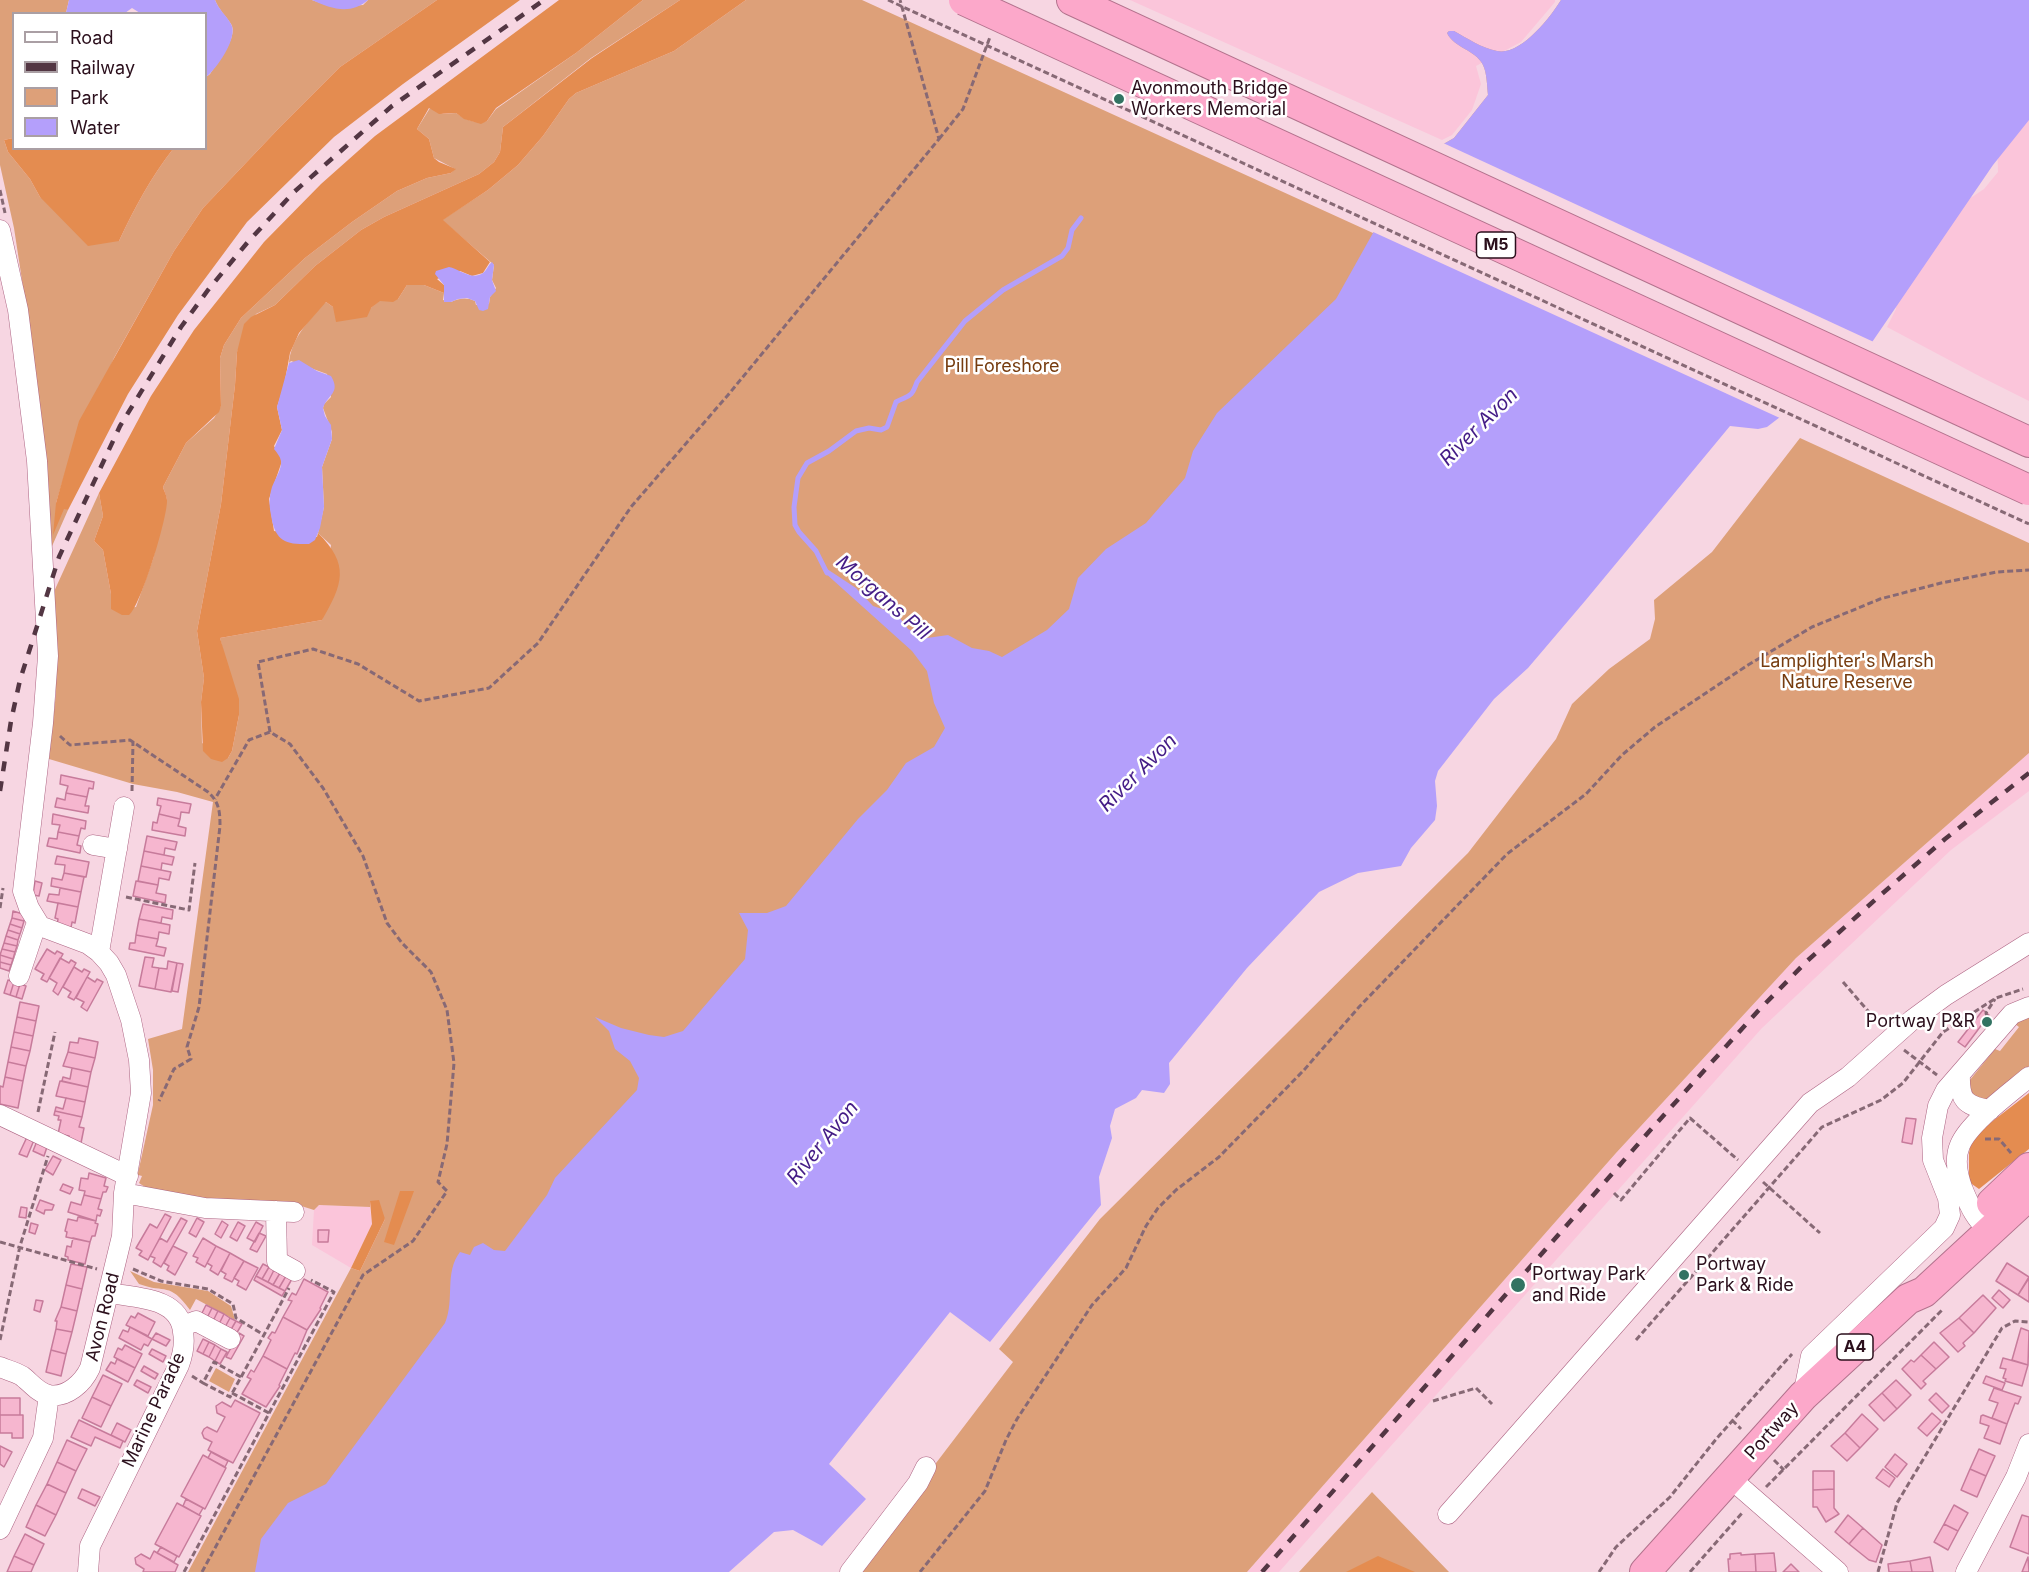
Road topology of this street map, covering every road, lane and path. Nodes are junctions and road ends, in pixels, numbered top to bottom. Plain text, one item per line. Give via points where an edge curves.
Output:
1 (888, 0) edge
2 (900, 0) edge
3 (964, 0) edge
4 (1072, 0) edge
5 (993, 28) dead end
6 (939, 139) junction
7 (0, 230) edge
8 (2029, 442) edge
9 (2029, 490) edge
10 (2029, 524) edge
11 (2029, 570) edge
12 (44, 723) junction
13 (270, 732) junction
14 (133, 741) junction
15 (215, 799) junction
16 (124, 807) joint
17 (93, 845) dead end
18 (117, 849) junction
19 (195, 863) dead end
20 (2, 888) edge
21 (110, 894) junction
22 (0, 908) edge
23 (40, 926) junction
24 (2029, 943) edge
25 (99, 952) junction
26 (19, 976) dead end
27 (1843, 982) dead end
28 (2029, 988) edge
29 (2029, 1007) edge
30 (55, 1032) dead end
31 (1893, 1039) junction
32 (1920, 1062) junction
33 (1960, 1074) junction
34 (1940, 1077) dead end
35 (2029, 1077) edge
36 (159, 1102) dead end
37 (1990, 1110) junction
38 (0, 1114) edge
39 (34, 1131) junction
40 (52, 1140) junction
41 (2029, 1168) edge
42 (1750, 1171) junction
43 (126, 1184) junction
44 (1769, 1187) junction
45 (1614, 1193) dead end
46 (2029, 1195) edge
47 (1982, 1225) junction
48 (1820, 1233) dead end
49 (0, 1242) edge
50 (20, 1246) junction
51 (115, 1267) junction
52 (298, 1277) junction
53 (109, 1293) junction
54 (1947, 1305) dead end
55 (2029, 1322) edge
56 (183, 1326) junction
57 (264, 1335) junction
58 (230, 1339) dead end
59 (0, 1340) edge
60 (1636, 1340) dead end
61 (0, 1366) edge
62 (241, 1377) junction
63 (232, 1394) junction
64 (49, 1395) junction
65 (1803, 1396) junction
66 (1433, 1401) dead end
67 (1492, 1404) dead end
68 (269, 1413) junction
69 (2029, 1444) edge
70 (926, 1467) dead end
71 (1730, 1478) junction
72 (1754, 1500) junction
73 (1448, 1514) dead end
74 (0, 1529) edge
75 (88, 1572) edge
76 (184, 1572) edge
77 (201, 1572) edge
78 (850, 1572) edge
79 (920, 1572) edge
80 (1646, 1572) edge
81 (1690, 1572) edge
82 (1838, 1572) edge
83 (1878, 1572) edge
84 (1966, 1572) edge

1 - 10 path, bridge
2 - 6 path
3 - 9 highway, M5, bridge
4 - 8 highway, M5
5 - 6 path via 963,109
6 - 13 path via 631,507 538,643 489,688 419,701 358,664 313,649 258,662
7 - 12 street via 18,310 37,460 48,656
11 - 79 path via 1986,574 1880,598 1812,627 1655,727 1586,794 1507,854 1227,1149 1158,1208 1126,1268 1092,1305 1017,1419 985,1491
12 - 14 path via 70,745
12 - 23 street via 23,891
13 - 15 path via 249,740
13 - 77 path via 290,744 323,788 363,856 387,923 431,972 447,1010 454,1063 447,1144 438,1182 447,1191 413,1241 363,1275
14 - 15 path
14 - 16 path via 130,803
15 - 36 path via 220,826 200,1006 187,1047 191,1059 174,1069
16 - 18 street
17 - 18 street
18 - 21 street
19 - 21 path via 189,910
20 - 22 path
21 - 25 street
23 - 25 street, Avon Road
23 - 26 street via 35,928
24 - 31 street via 1946,995
25 - 43 street, Avon Road via 116,975 138,1049 141,1093
27 - 31 path
28 - 32 path via 1996,998 1950,1027
29 - 33 street via 2012,1014
30 - 39 path
31 - 32 path
31 - 42 street via 1810,1103
32 - 34 path
32 - 44 path via 1903,1083 1881,1100 1822,1127
33 - 37 street via 1965,1101
33 - 65 street via 1938,1106 1932,1138 1933,1160 1948,1198 1950,1215 1944,1228 1811,1356
35 - 37 street
37 - 47 street via 1960,1145 1957,1162 1960,1183
38 - 39 street
39 - 40 street
40 - 43 street
40 - 50 path
41 - 47 highway, Portway / A4
42 - 44 path
42 - 45 path via 1690,1118 1621,1200
42 - 73 street
43 - 51 street, Avon Road
43 - 52 street via 192,1206 285,1211 277,1261
44 - 48 path
44 - 60 path
46 - 47 highway, Portway / A4
47 - 65 highway, Portway / A4 via 1924,1292 1908,1299
49 - 50 path
50 - 51 path
50 - 59 path
51 - 53 street, Avon Road
51 - 57 path via 208,1289 233,1304 236,1318
52 - 57 path
52 - 68 path via 334,1292
53 - 56 street, Marine Parade via 168,1306
53 - 64 street, Avon Road via 88,1373 74,1389
54 - 72 path
55 - 83 path via 2014,1321 2002,1328 1897,1503
56 - 58 street via 196,1322
56 - 75 street, Marine Parade via 181,1359 90,1546
57 - 62 path
61 - 64 street
62 - 63 path
62 - 63 path via 214,1362 203,1383 230,1397
63 - 68 path
64 - 74 street via 43,1438
65 - 71 highway, Portway / A4
66 - 67 path via 1476,1388
68 - 76 path
69 - 84 street via 2016,1478
70 - 78 street
71 - 72 street
71 - 80 highway, Portway / A4
72 - 81 path
72 - 82 street

